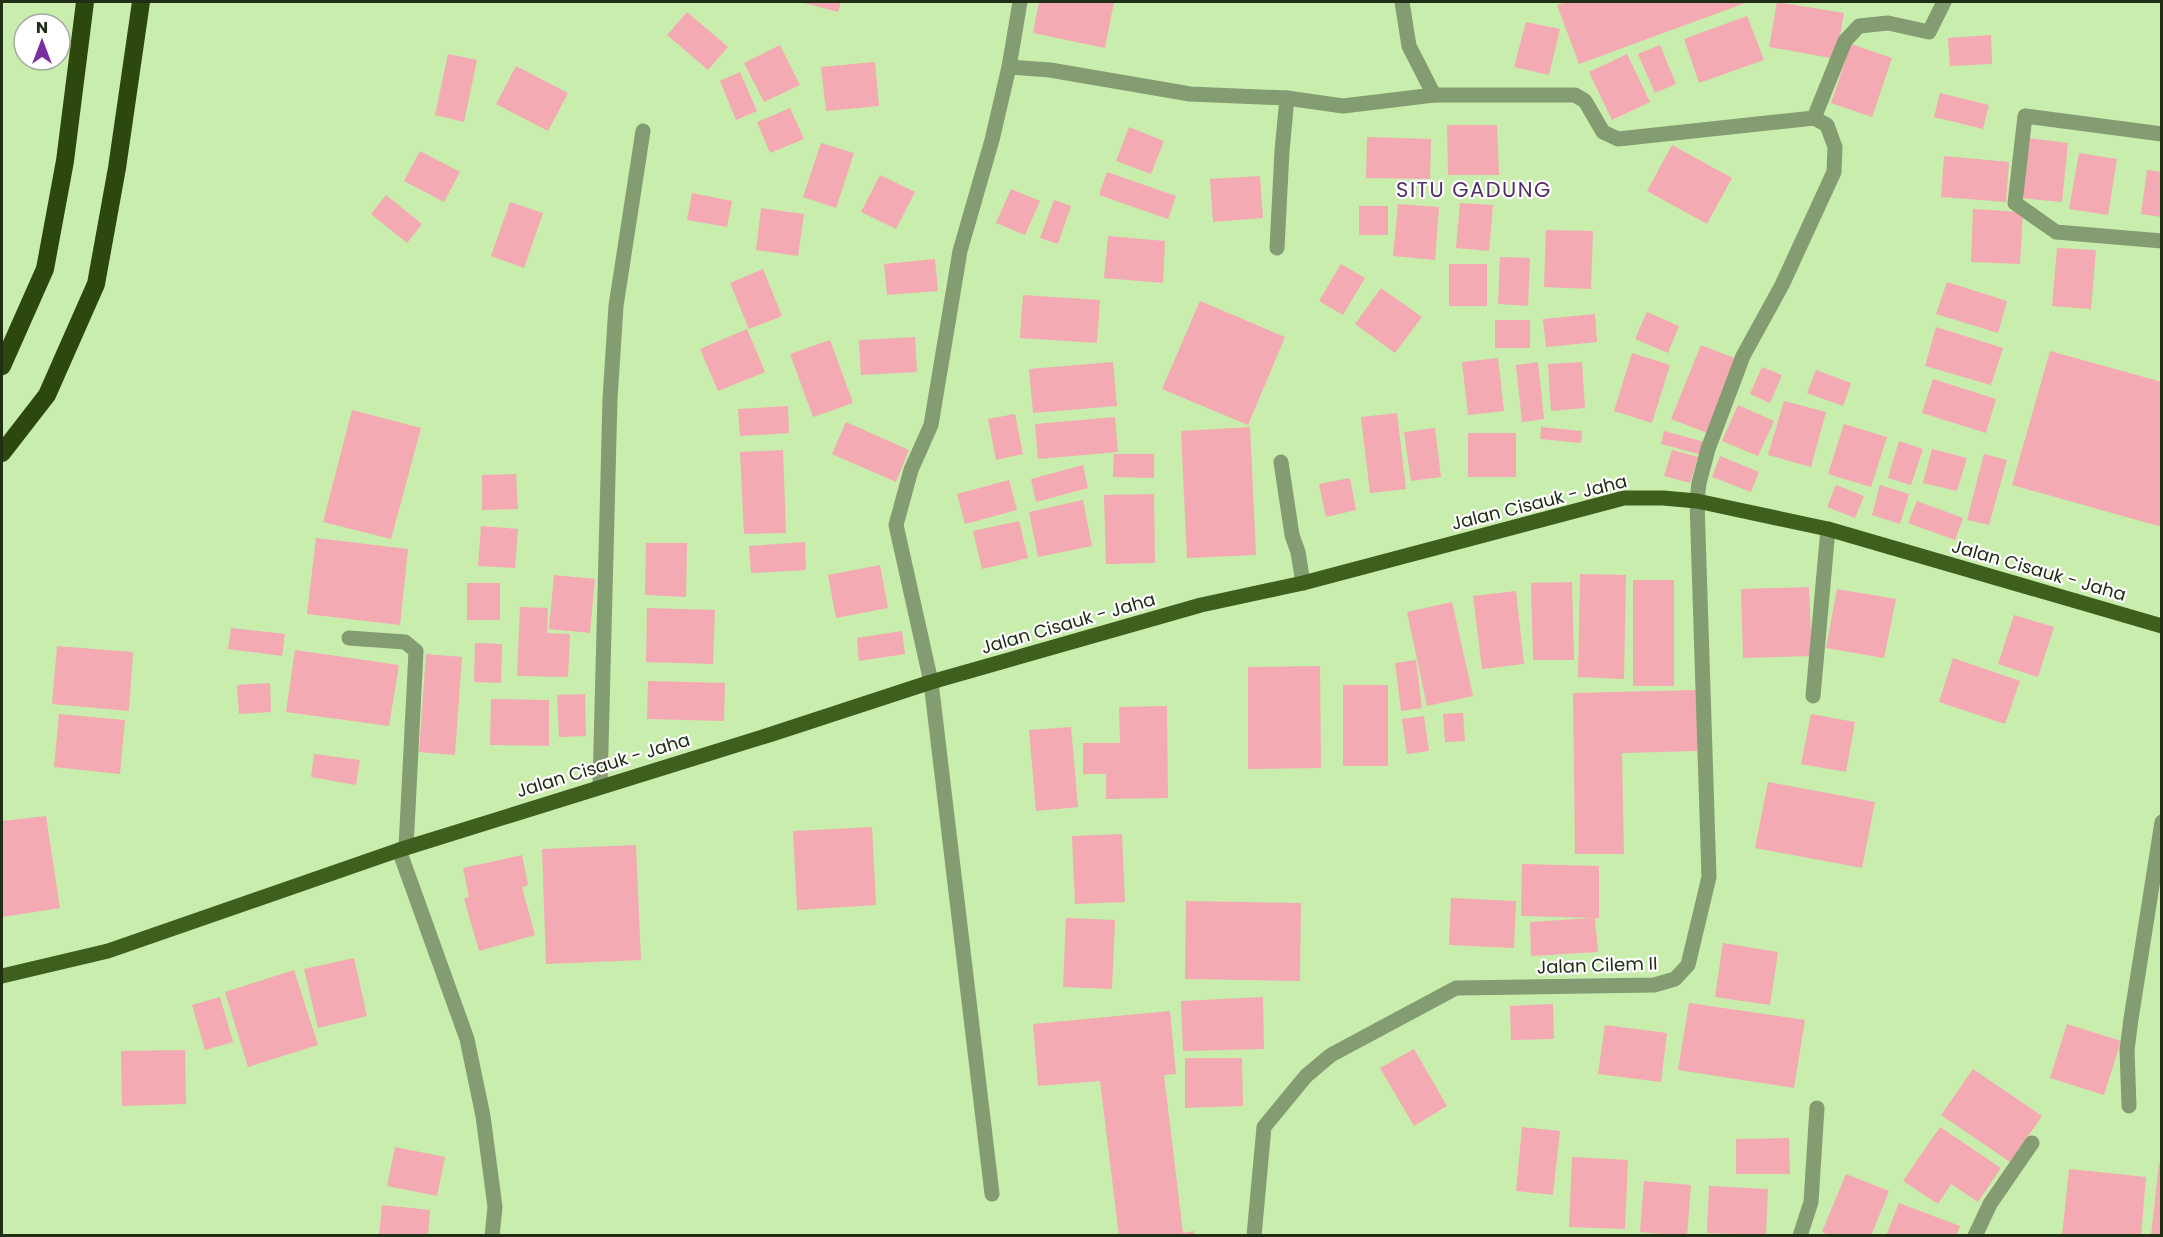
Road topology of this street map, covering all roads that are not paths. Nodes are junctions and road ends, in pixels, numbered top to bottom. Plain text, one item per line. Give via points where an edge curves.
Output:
1 (85, 2) edge
2 (141, 2) edge
3 (1020, 2) edge
4 (1402, 2) edge
5 (1944, 2) edge
6 (1009, 67) junction
7 (1434, 94) junction
8 (1287, 98) junction
9 (1814, 118) junction
10 (643, 131) dead end
11 (2162, 134) edge
12 (2162, 242) edge
13 (1277, 249) dead end
14 (2, 366) edge
15 (2, 453) edge
16 (1281, 462) dead end
17 (1697, 501) junction
18 (1828, 530) junction
19 (1303, 583) junction
20 (2162, 626) edge
21 (349, 638) dead end
22 (931, 682) junction
23 (1813, 696) dead end
24 (600, 786) junction
25 (2162, 822) edge
26 (403, 849) junction
27 (2, 976) edge
28 (2129, 1106) dead end
29 (1816, 1108) dead end
30 (2032, 1143) dead end
31 (992, 1194) dead end
32 (492, 1236) edge
33 (1254, 1236) edge
34 (1800, 1236) edge
35 (1975, 1236) edge

1 - 14 highway via 65,161 45,269
2 - 15 highway via 96,284 47,394
3 - 6 street
4 - 7 street via 1409,46
5 - 9 street via 1929,32 1888,24 1859,26 1845,41
6 - 8 street via 1050,70 1190,94
6 - 22 street via 960,251 931,425 911,470 896,525
7 - 8 street via 1343,106
7 - 9 street via 1575,94 1586,101 1603,132 1618,139
8 - 13 street
9 - 17 street, Jalan Cilem II via 1827,125 1835,147 1834,172 1782,285 1743,356 1708,448
10 - 24 street via 616,306
11 - 12 street via 2025,116 2015,203 2056,232
16 - 19 street
17 - 18 main road, Jalan Cisauk - Jaha
17 - 19 main road, Jalan Cisauk - Jaha via 1624,498
17 - 33 street, Jalan Cilem II via 1709,878 1688,965 1675,980 1654,985 1456,988 1331,1055 1306,1076 1264,1127
18 - 20 main road, Jalan Cisauk - Jaha
18 - 23 street
19 - 22 main road, Jalan Cisauk - Jaha via 1201,605
21 - 26 street via 405,642 416,651
22 - 24 main road, Jalan Cisauk - Jaha
22 - 31 street
24 - 26 main road, Jalan Cisauk - Jaha
25 - 28 street via 2129,1029
26 - 27 main road, Jalan Cisauk - Jaha via 108,951
26 - 32 street via 467,1039 485,1128 495,1207
29 - 34 street via 1811,1202
30 - 35 street via 1990,1204

